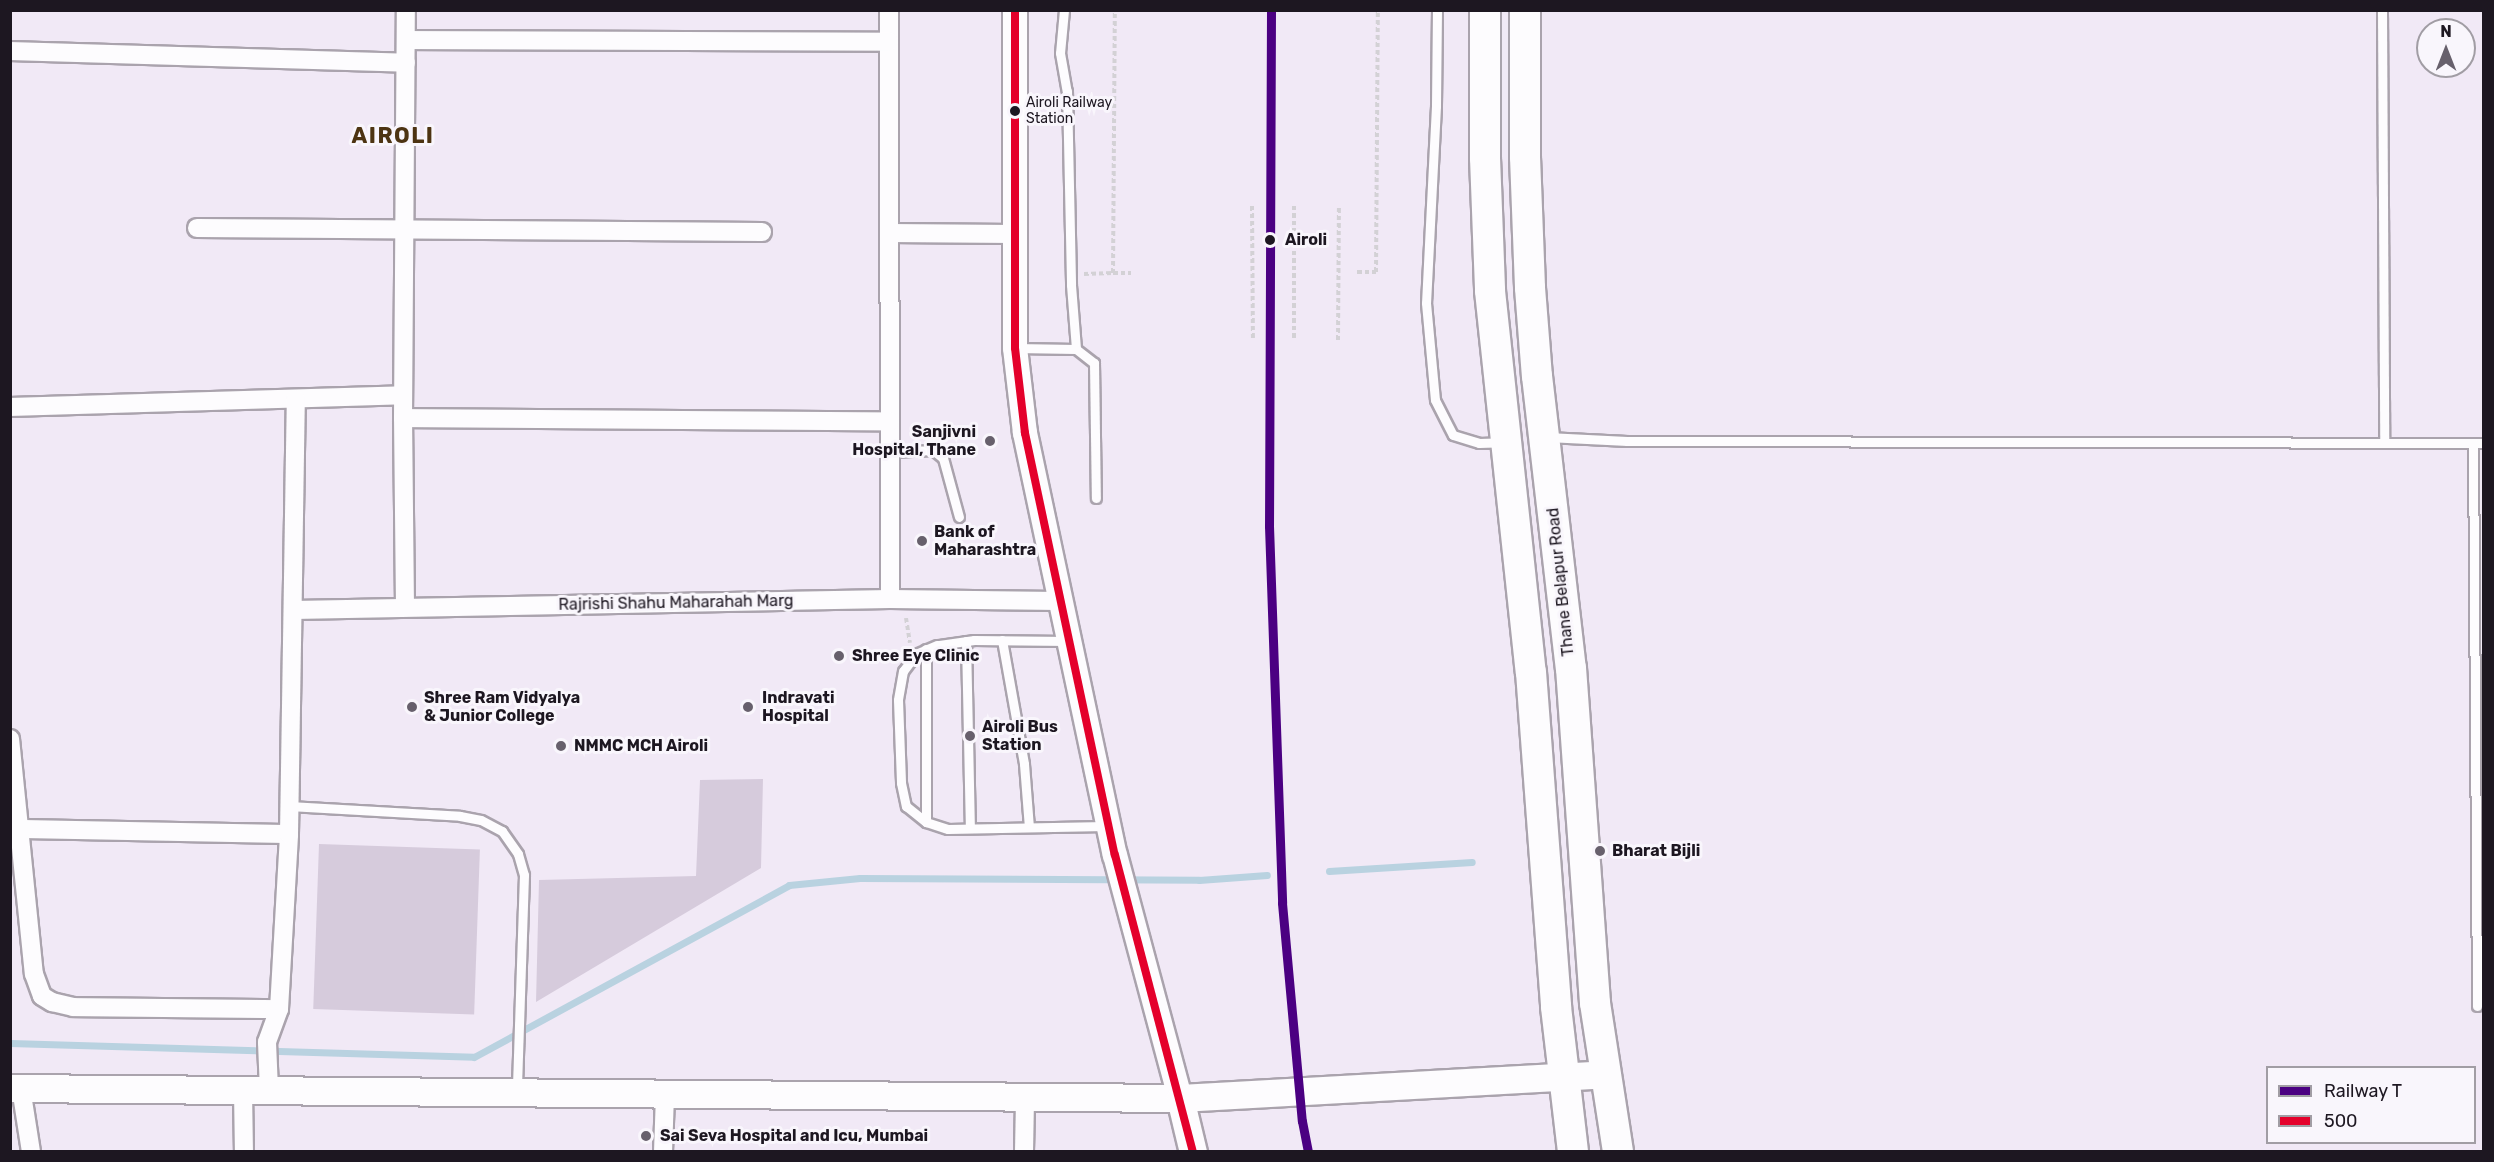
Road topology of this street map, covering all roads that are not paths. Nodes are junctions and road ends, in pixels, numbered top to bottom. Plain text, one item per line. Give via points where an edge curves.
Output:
1 (406, 10) edge
2 (889, 10) edge
3 (1015, 10) edge
4 (1064, 10) edge
5 (1437, 10) edge
6 (1485, 10) edge
7 (1525, 10) edge
8 (2382, 10) edge
9 (406, 40) junction
10 (889, 42) junction
11 (10, 51) edge
12 (406, 63) junction
13 (197, 228) dead end
14 (405, 228) junction
15 (762, 232) dead end
16 (889, 233) junction
17 (1014, 234) junction
18 (1015, 348) junction
19 (1076, 349) junction
20 (403, 395) junction
21 (296, 399) junction
22 (10, 407) edge
23 (402, 418) junction
24 (890, 421) junction
25 (1545, 437) junction
26 (1505, 442) junction
27 (2384, 443) junction
28 (2473, 443) junction
29 (2484, 443) edge
30 (890, 452) junction
31 (1096, 498) dead end
32 (959, 518) dead end
33 (896, 599) junction
34 (1059, 601) junction
35 (405, 608) junction
36 (293, 610) junction
37 (1002, 640) junction
38 (966, 641) junction
39 (1068, 641) junction
40 (926, 650) junction
41 (10, 739) edge
42 (288, 806) junction
43 (926, 822) junction
44 (1109, 825) junction
45 (1029, 827) junction
46 (970, 828) junction
47 (19, 829) junction
48 (288, 834) junction
49 (2477, 1006) dead end
50 (279, 1009) junction
51 (1605, 1074) junction
52 (1564, 1076) junction
53 (517, 1082) junction
54 (269, 1086) junction
55 (16, 1088) edge
56 (243, 1091) junction
57 (665, 1094) junction
58 (1180, 1098) junction
59 (1025, 1099) junction
60 (31, 1152) edge
61 (243, 1152) edge
62 (663, 1152) edge
63 (1024, 1152) edge
64 (1193, 1152) edge
65 (1573, 1152) edge
66 (1618, 1152) edge

1 - 9 street
2 - 10 street
3 - 17 street
4 - 19 lane via 1060,53 1066,91
5 - 26 lane via 1426,303 1435,400 1453,435 1479,443
6 - 26 main road via 1490,291
7 - 25 main road, Thane Belapur Road via 1529,276
8 - 27 lane
9 - 10 street
9 - 12 street
10 - 16 street
11 - 12 street
12 - 14 street
13 - 14 street
14 - 15 street
14 - 20 street
16 - 17 street
16 - 24 street
17 - 18 street
18 - 19 lane
18 - 34 street via 1025,434
19 - 31 lane via 1094,363
20 - 21 street
20 - 23 street
21 - 22 street
21 - 36 street
23 - 24 street
23 - 35 street
24 - 30 street
25 - 27 lane via 1627,441
25 - 51 main road, Thane Belapur Road via 1571,668 1595,1003
26 - 52 main road via 1531,672
27 - 28 lane
28 - 29 lane
28 - 49 lane
30 - 32 lane via 933,450 943,458
30 - 33 street
33 - 34 street, Rajrishi Shahu Maharahah Marg
33 - 35 street, Rajrishi Shahu Maharahah Marg
34 - 39 street
35 - 36 street, Rajrishi Shahu Maharahah Marg
36 - 42 street
37 - 38 lane
37 - 39 lane
37 - 45 lane via 1024,764
38 - 40 lane
38 - 46 lane
39 - 44 street
40 - 43 lane
40 - 43 lane via 916,654 903,671 898,700 900,783 906,806
41 - 47 street
42 - 48 street
42 - 53 lane via 460,816 481,820 502,831 518,854 524,874
43 - 46 lane via 948,829
44 - 45 lane
44 - 58 street
45 - 46 lane
47 - 48 street
47 - 50 street via 34,974 42,996 73,1007
48 - 50 street
50 - 54 street via 267,1042
51 - 52 main road
51 - 66 main road, Thane Belapur Road
52 - 58 main road
52 - 65 main road
53 - 54 main road
53 - 57 main road
54 - 56 main road
55 - 56 main road
55 - 60 street
56 - 61 street
57 - 59 main road
57 - 62 street
58 - 59 main road
58 - 64 main road
59 - 63 street

